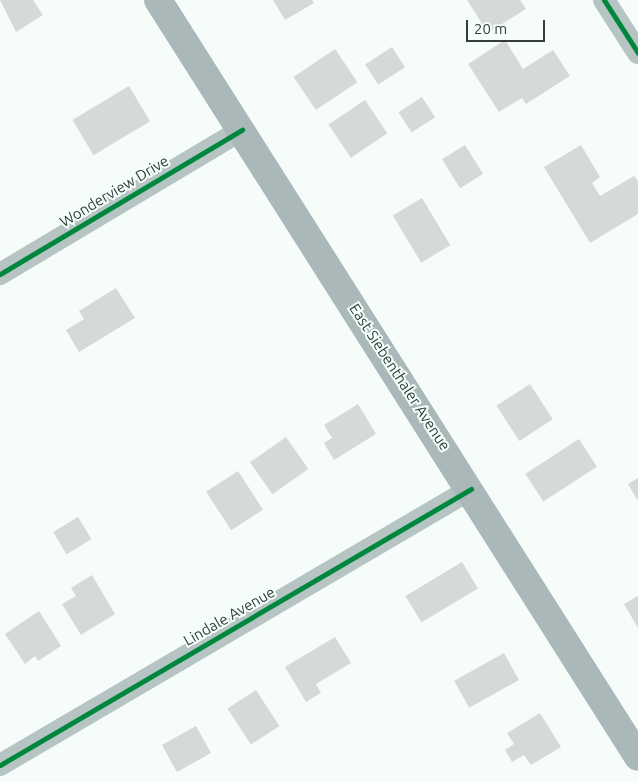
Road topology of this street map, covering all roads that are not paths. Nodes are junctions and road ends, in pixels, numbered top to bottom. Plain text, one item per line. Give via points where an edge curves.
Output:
1 (158, 0) edge
2 (604, 0) edge
3 (638, 53) edge
4 (242, 130) junction
5 (0, 274) edge
6 (471, 489) junction
7 (638, 757) edge
8 (0, 766) edge

1 - 4 main road, East Siebenthaler Avenue
2 - 3 street
4 - 5 street, Wonderview Drive
4 - 6 main road, East Siebenthaler Avenue
6 - 7 main road, East Siebenthaler Avenue
6 - 8 street, Lindale Avenue

